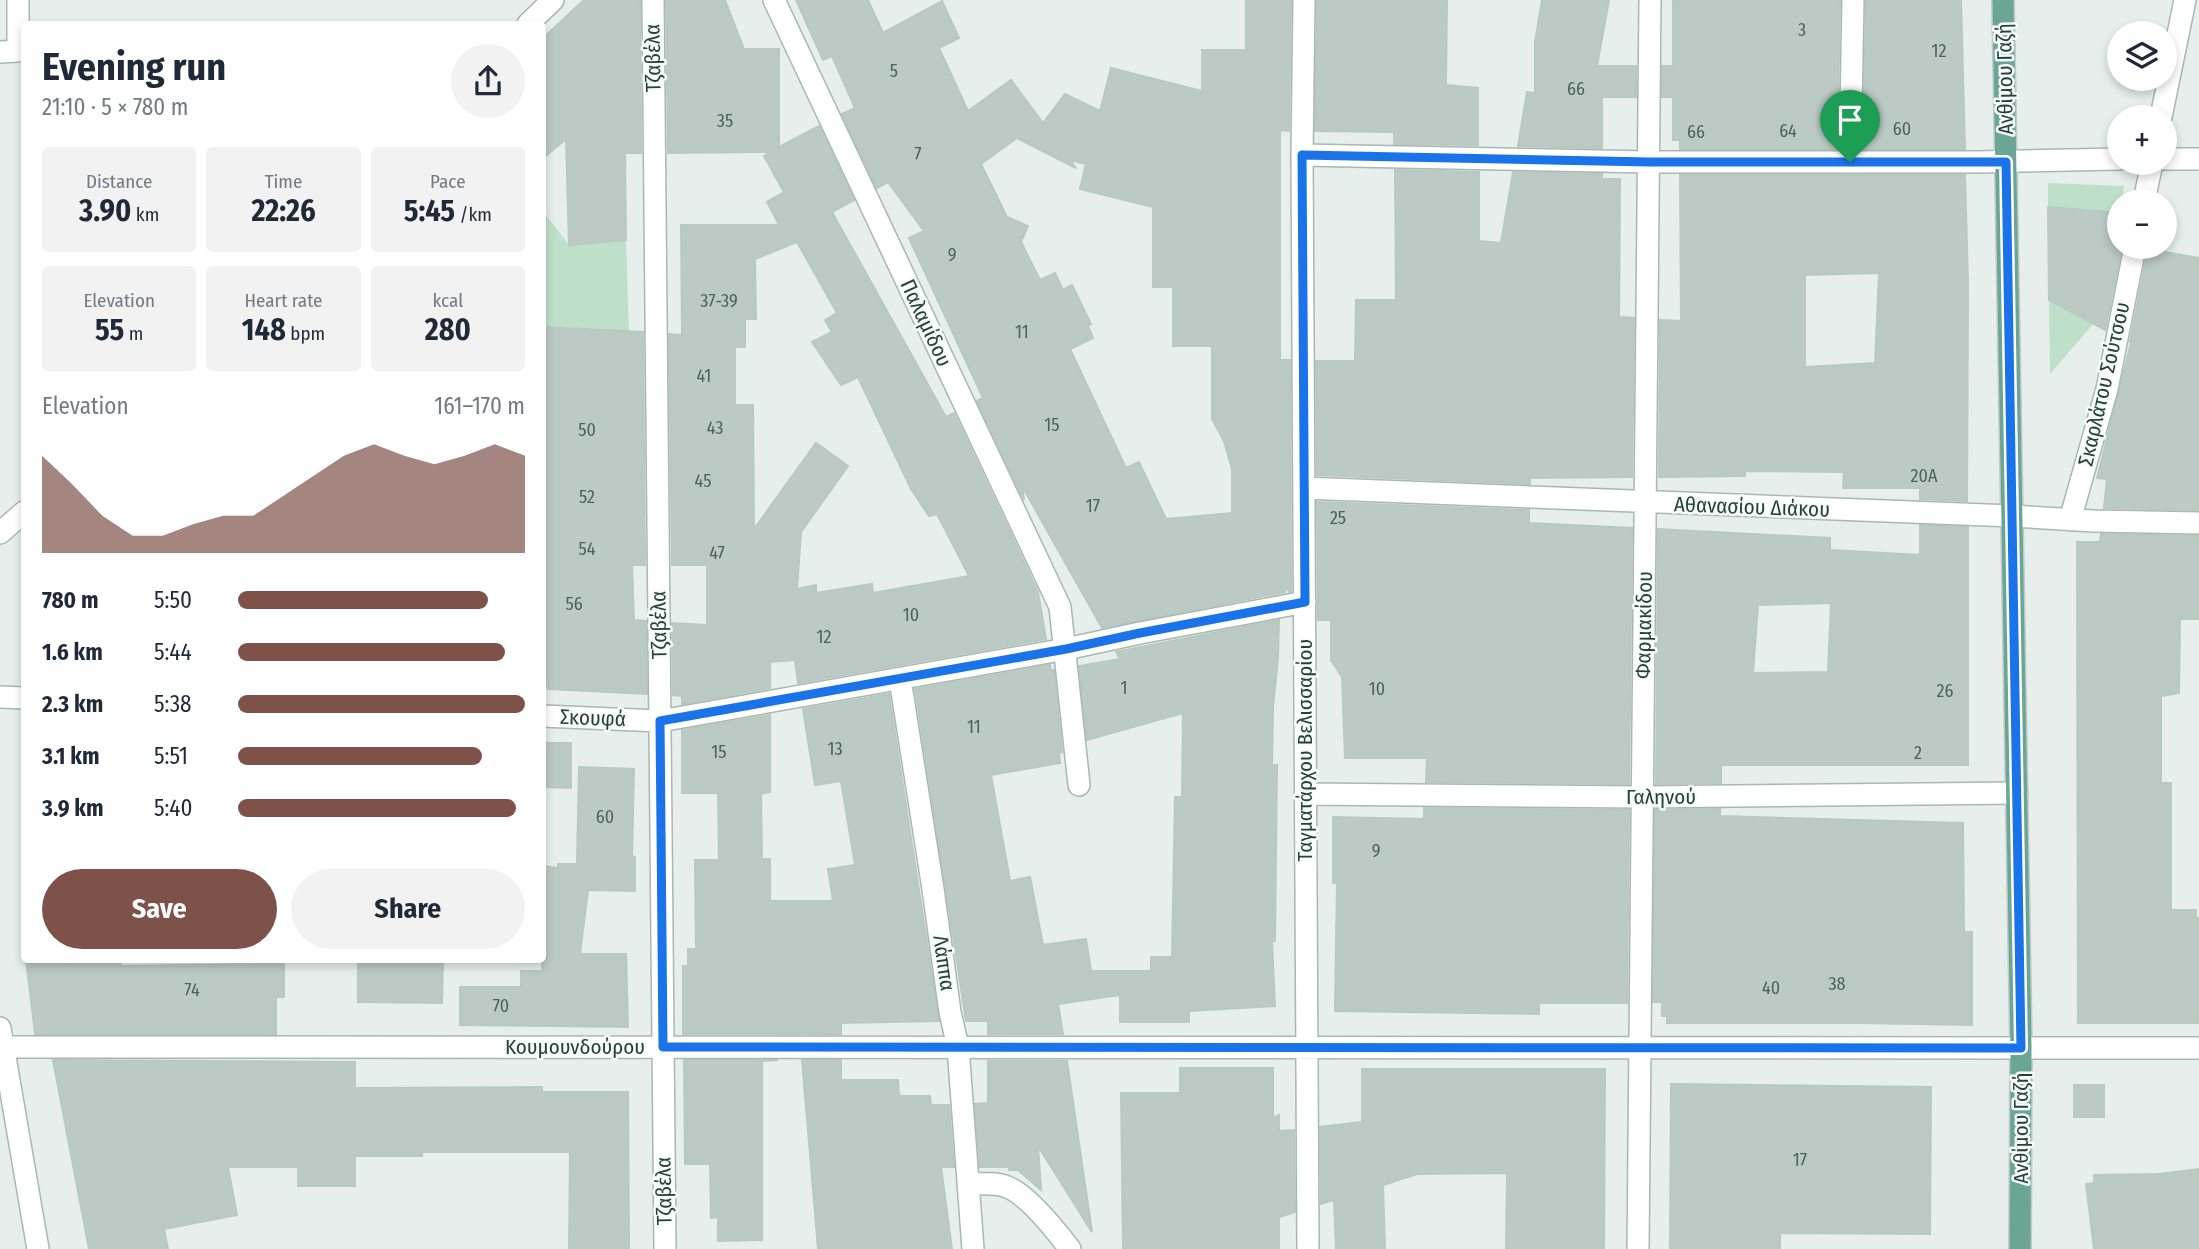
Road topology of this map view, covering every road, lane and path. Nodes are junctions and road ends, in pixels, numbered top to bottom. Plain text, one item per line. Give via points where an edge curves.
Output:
1 (18, 0) edge
2 (553, 0) edge
3 (653, 0) edge
4 (774, 0) edge
5 (1304, 0) edge
6 (1650, 0) edge
7 (1853, 0) edge
8 (2003, 0) edge
9 (2185, 0) edge
10 (531, 21) edge
11 (0, 51) edge
12 (2163, 105) edge
13 (1302, 155) junction
14 (2107, 159) edge
15 (2177, 159) edge
16 (2199, 159) edge
17 (1649, 162) junction
18 (1850, 162) junction
19 (2006, 162) junction
20 (2133, 259) edge
21 (1304, 488) junction
22 (1646, 503) junction
23 (21, 515) edge
24 (2012, 516) junction
25 (2070, 520) junction
26 (2199, 523) edge
27 (0, 533) edge
28 (1305, 602) junction
29 (1066, 649) junction
30 (900, 679) junction
31 (0, 697) edge
32 (21, 698) edge
33 (546, 716) edge
34 (660, 721) junction
35 (1079, 785) dead end
36 (2017, 793) junction
37 (1306, 794) junction
38 (1642, 797) junction
39 (1, 1041) edge
40 (663, 1047) junction
41 (958, 1047) junction
42 (1307, 1047) junction
43 (1640, 1047) junction
44 (2021, 1048) junction
45 (2199, 1048) edge
46 (969, 1184) junction
47 (38, 1249) edge
48 (665, 1249) edge
49 (973, 1249) edge
50 (1070, 1249) edge
51 (1308, 1249) edge
52 (1638, 1249) edge
53 (2020, 1249) edge

1 - 11 street via 18,51
2 - 10 street
3 - 34 street, Τζαβέλα
4 - 29 street, Παλαμίδου via 1054,593
5 - 13 street, Ταγματάρχου Βελισσαρίου
6 - 17 street, Φαρμακίδου
7 - 18 street
8 - 19 main road, Ανθίμου Γαζή
9 - 12 street
13 - 17 street
13 - 21 street, Ταγματάρχου Βελισσαρίου
14 - 19 street
15 - 16 street
17 - 18 street
17 - 22 street, Φαρμακίδου
18 - 19 street
19 - 24 main road, Ανθίμου Γαζή
20 - 25 street, Σκαρλάτου Σούτσου via 2107,389
21 - 22 street, Αθανασίου Διάκου
21 - 28 street, Ταγματάρχου Βελισσαρίου
22 - 24 street, Αθανασίου Διάκου
22 - 38 street, Φαρμακίδου
23 - 27 street
24 - 25 street, Αθανασίου Διάκου
24 - 36 main road, Ανθίμου Γαζή
25 - 26 street, Αθανασίου Διάκου
28 - 29 street, Σκουφά
28 - 37 street, Ταγματάρχου Βελισσαρίου
29 - 30 street, Σκουφά
29 - 35 street, Παλαμίδου
30 - 34 street, Σκουφά
30 - 41 street, Λάππα
31 - 32 street
33 - 34 street, Σκουφά
34 - 40 street, Τζαβέλα
36 - 38 street, Γαληνού
36 - 44 main road, Ανθίμου Γαζή
37 - 38 street, Γαληνού
37 - 42 street, Ταγματάρχου Βελισσαρίου
38 - 43 street, Φαρμακίδου
39 - 40 street, Κουμουνδούρου
39 - 47 street
40 - 41 street, Κουμουνδούρου
40 - 48 street, Τζαβέλα
41 - 42 street, Κουμουνδούρου
41 - 46 street, Λάππα
42 - 43 street, Κουμουνδούρου
42 - 51 street, Ταγματάρχου Βελισσαρίου
43 - 44 street, Κουμουνδούρου
43 - 52 street, Φαρμακίδου
44 - 45 street, Κουμουνδούρου
44 - 53 main road, Ανθίμου Γαζή
46 - 49 street, Λάππα
46 - 50 street via 1011,1188

